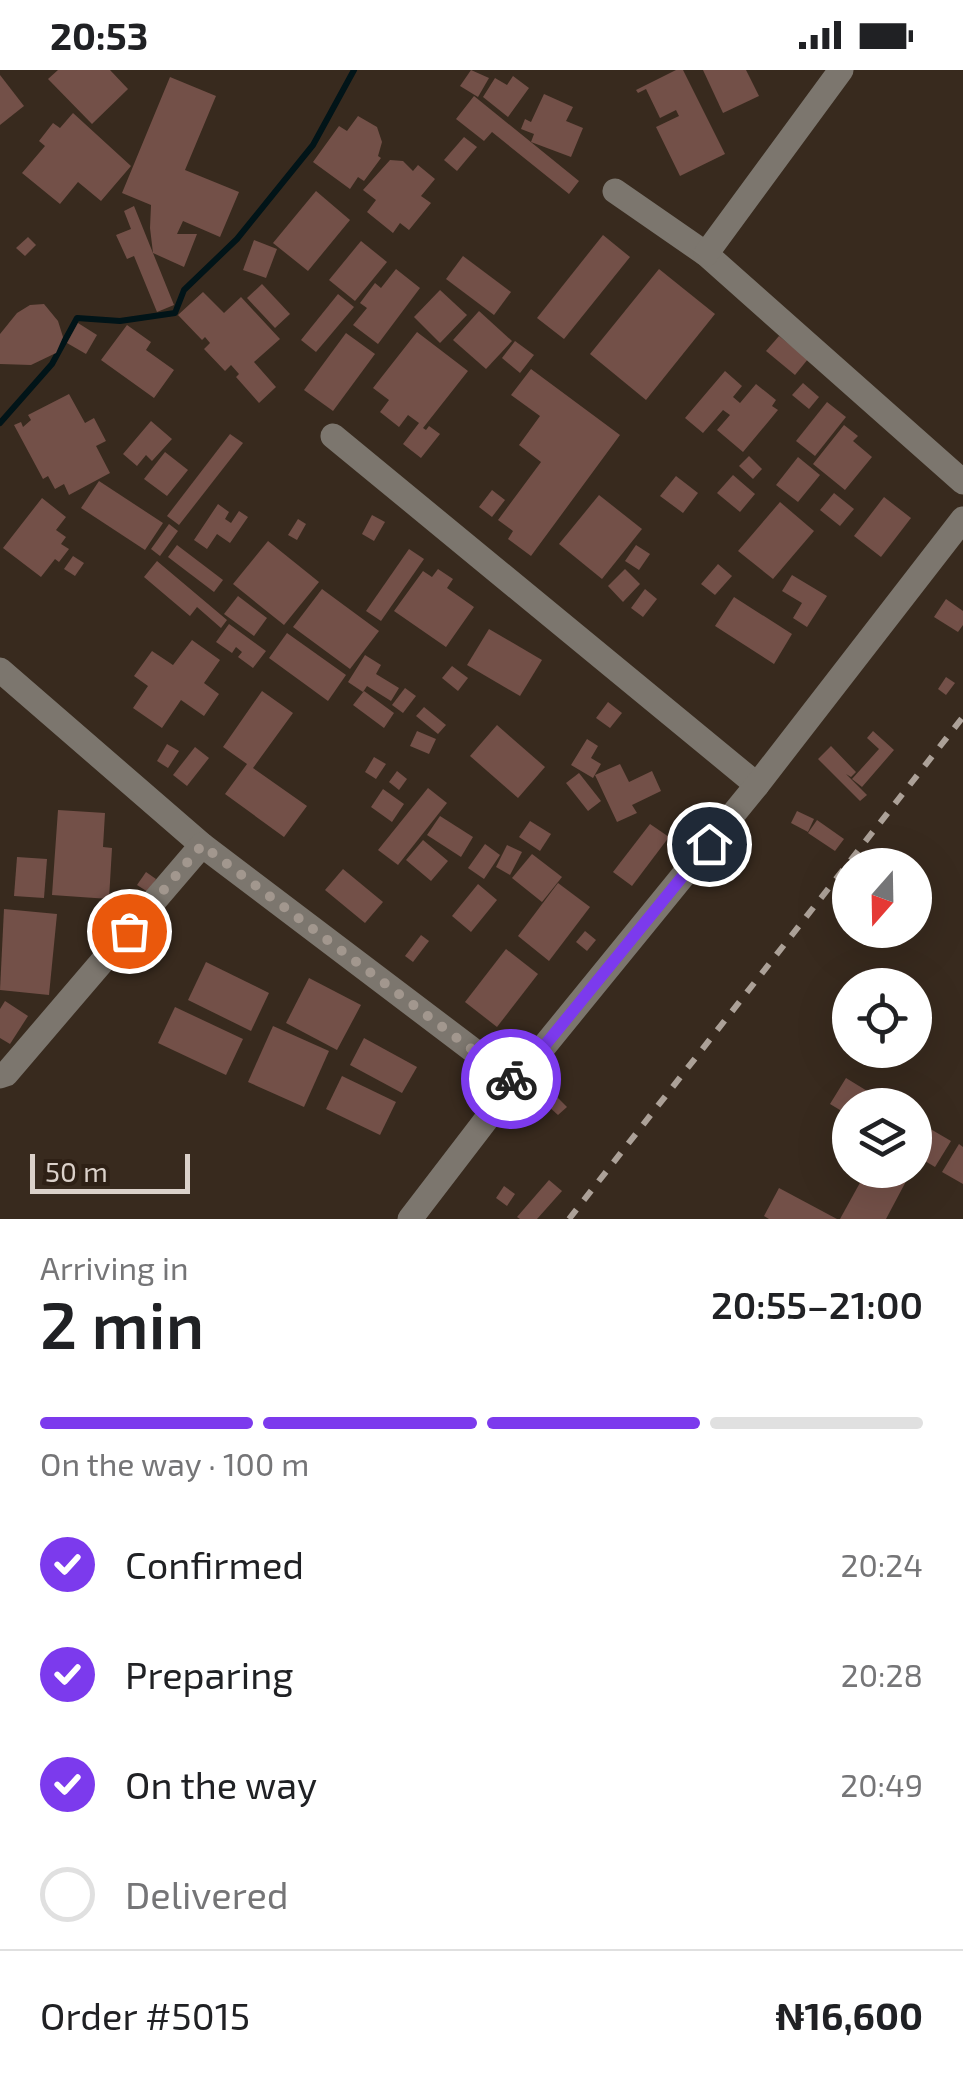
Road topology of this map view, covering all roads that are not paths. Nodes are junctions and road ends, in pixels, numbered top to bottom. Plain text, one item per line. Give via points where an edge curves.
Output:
1 (841, 70) edge
2 (615, 191) dead end
3 (706, 254) junction
4 (333, 436) dead end
5 (963, 482) edge
6 (963, 519) edge
7 (0, 670) edge
8 (758, 785) junction
9 (202, 845) junction
10 (0, 1076) edge
11 (515, 1082) junction
12 (410, 1219) edge

1 - 3 street
2 - 3 street
3 - 5 street
4 - 8 street
6 - 8 street
7 - 9 street
8 - 11 street
9 - 10 street
9 - 11 street
11 - 12 street

